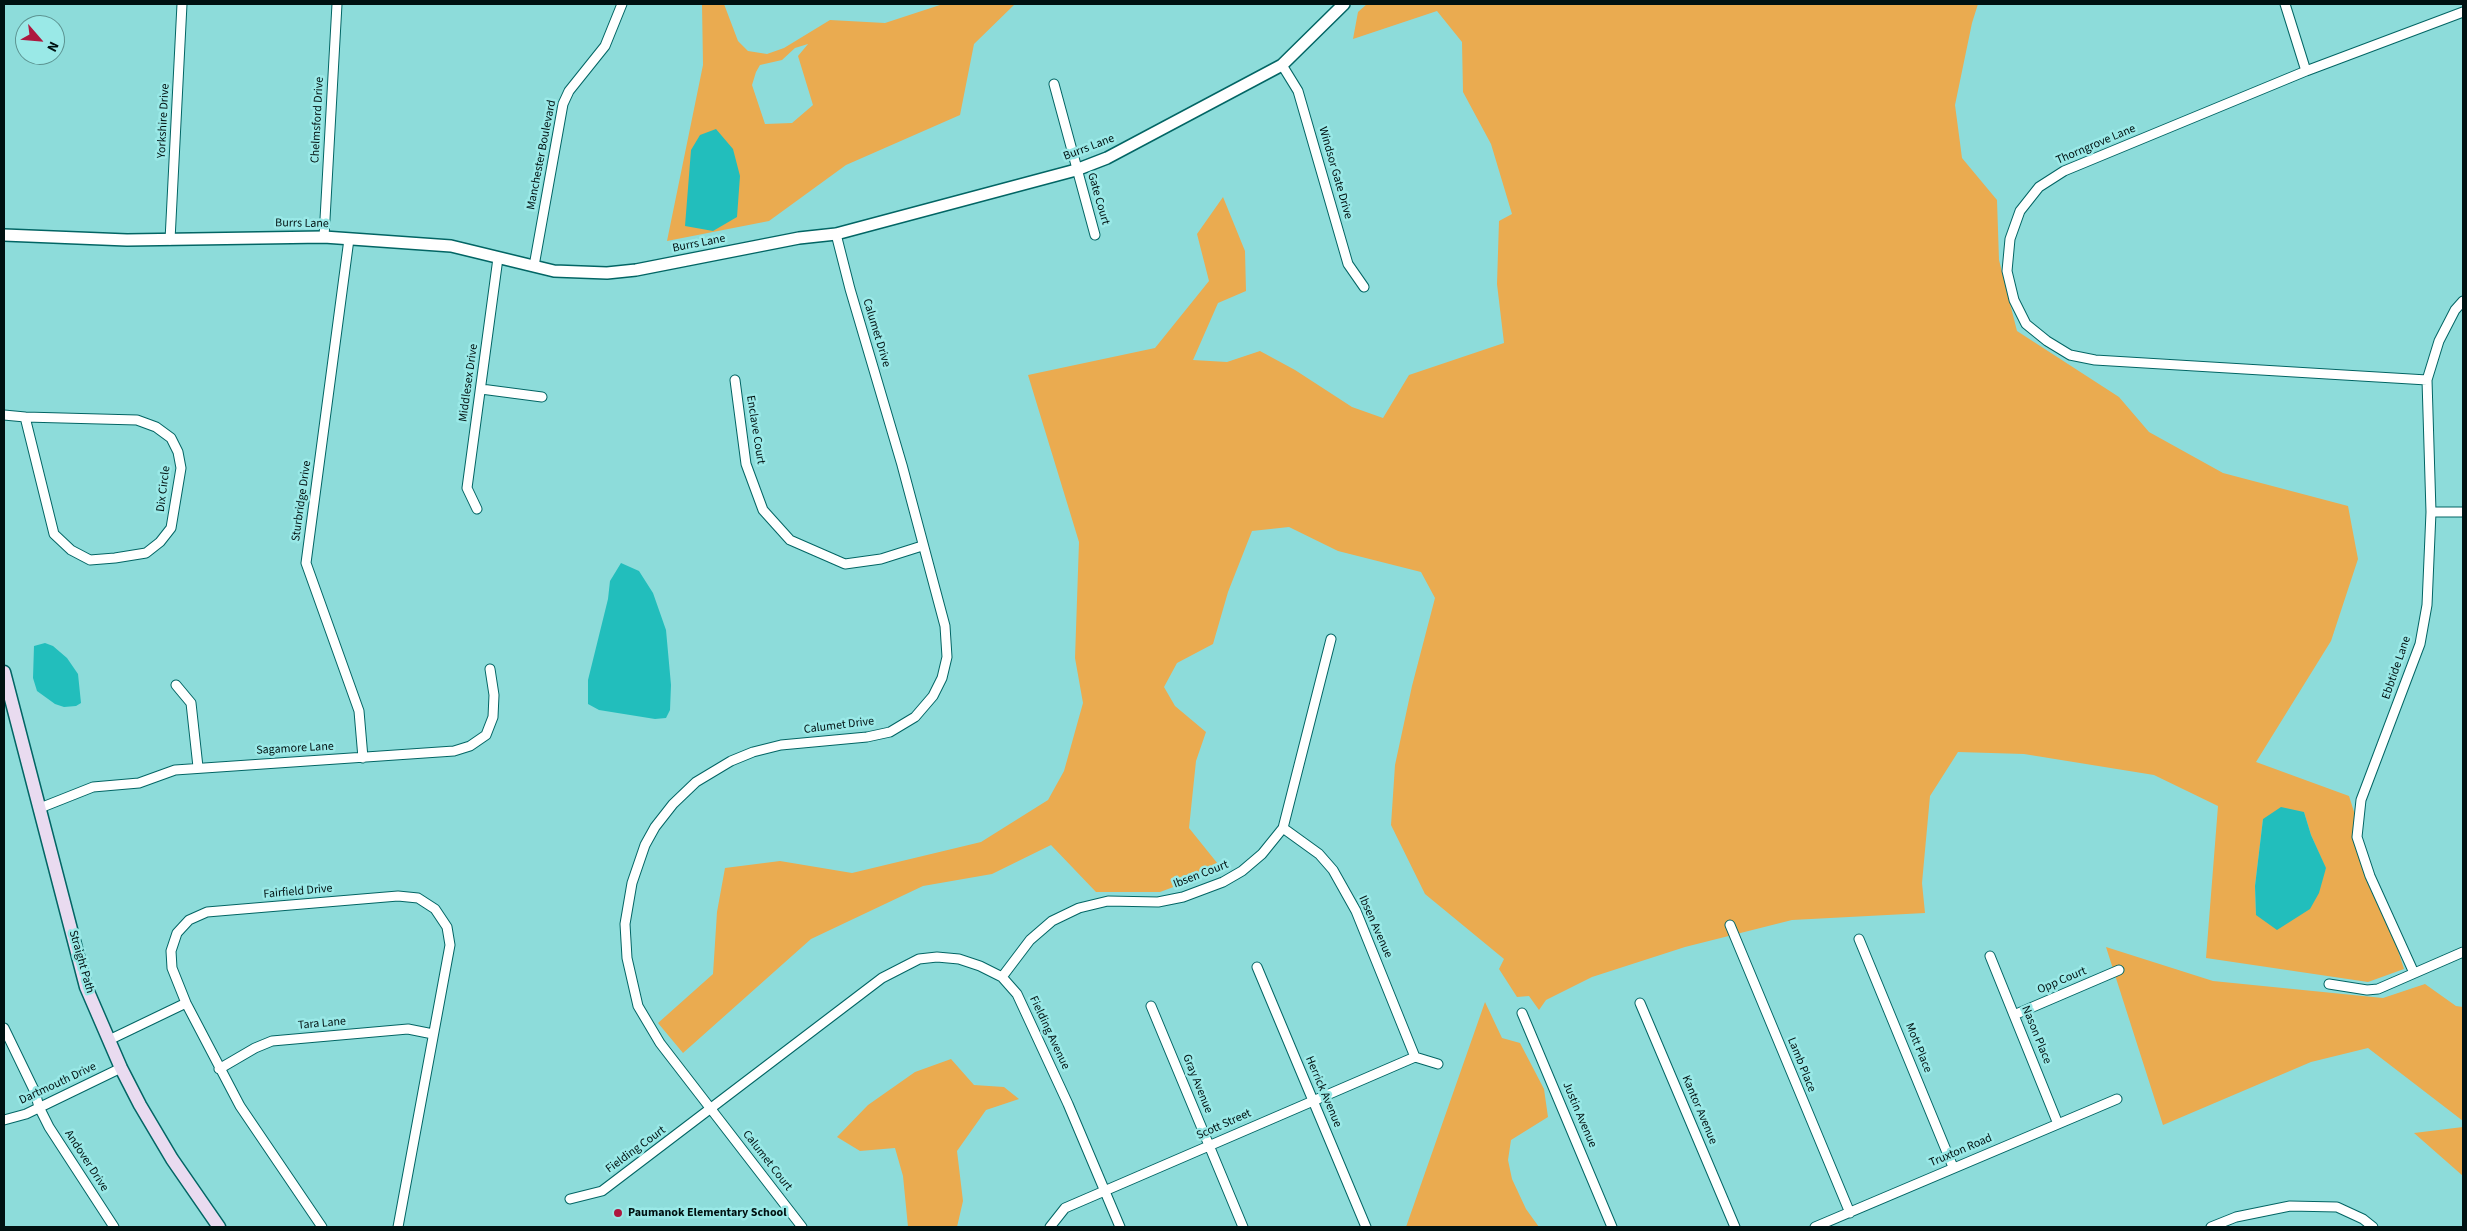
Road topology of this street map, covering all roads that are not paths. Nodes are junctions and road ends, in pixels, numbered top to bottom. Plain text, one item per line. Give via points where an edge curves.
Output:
1 (182, 4) edge
2 (337, 4) edge
3 (622, 4) edge
4 (1344, 4) edge
5 (2285, 4) edge
6 (2463, 12) edge
7 (1282, 65) junction
8 (2306, 71) junction
9 (1054, 84) dead end
10 (1076, 170) junction
11 (836, 234) junction
12 (4, 235) edge
13 (1095, 235) dead end
14 (324, 237) junction
15 (349, 239) junction
16 (170, 240) junction
17 (498, 258) junction
18 (534, 266) junction
19 (1364, 287) dead end
20 (2463, 301) edge
21 (735, 380) dead end
22 (2427, 380) junction
23 (481, 389) junction
24 (542, 397) dead end
25 (4, 416) edge
26 (25, 416) junction
27 (477, 509) dead end
28 (2431, 512) junction
29 (2463, 512) edge
30 (922, 546) junction
31 (1331, 639) dead end
32 (490, 669) dead end
33 (4, 672) edge
34 (176, 685) dead end
35 (363, 758) junction
36 (198, 767) junction
37 (40, 808) junction
38 (1283, 828) junction
39 (1730, 925) dead end
40 (1859, 938) dead end
41 (2463, 952) edge
42 (1990, 956) dead end
43 (1257, 967) dead end
44 (2120, 970) dead end
45 (2414, 973) junction
46 (1002, 977) junction
47 (2329, 984) dead end
48 (186, 1003) junction
49 (1640, 1003) dead end
50 (1151, 1006) dead end
51 (1522, 1012) dead end
52 (2014, 1015) junction
53 (4, 1028) edge
54 (433, 1034) junction
55 (108, 1040) junction
56 (1415, 1057) junction
57 (1438, 1064) dead end
58 (121, 1068) junction
59 (219, 1069) junction
60 (2117, 1099) dead end
61 (1312, 1100) junction
62 (39, 1107) junction
63 (712, 1109) junction
64 (4, 1120) edge
65 (2058, 1124) junction
66 (1208, 1146) junction
67 (1954, 1166) junction
68 (1104, 1190) junction
69 (570, 1199) dead end
70 (1850, 1213) junction
71 (114, 1227) edge
72 (219, 1227) edge
73 (322, 1227) edge
74 (398, 1227) edge
75 (802, 1227) edge
76 (1050, 1227) edge
77 (1120, 1227) edge
78 (1243, 1227) edge
79 (1366, 1227) edge
80 (1612, 1227) edge
81 (1735, 1227) edge
82 (1815, 1227) edge
83 (2211, 1227) edge
84 (2373, 1227) edge

1 - 16 street, Yorkshire Drive
2 - 14 street, Chelmsford Drive
3 - 18 street, Manchester Boulevard via 605,46 569,90 563,104
4 - 7 street, Burrs Lane
5 - 8 street
6 - 8 street, Thorngrove Lane
7 - 10 street, Burrs Lane via 1107,158
7 - 19 street, Windsor Gate Drive via 1298,91 1348,264
8 - 22 street, Thorngrove Lane via 2064,171 2039,186 2020,211 2010,239 2007,272 2014,300 2026,324 2047,341 2070,355 2095,360
9 - 10 street, Gate Court
10 - 11 street, Burrs Lane
10 - 13 street, Gate Court
11 - 18 street, Burrs Lane via 799,238 636,270 607,273 554,271
11 - 30 street, Calumet Drive
12 - 16 street, Burrs Lane
14 - 15 street, Burrs Lane
14 - 16 street, Burrs Lane
15 - 17 street, Burrs Lane via 451,246
15 - 35 street, Sturbridge Drive via 306,563 359,711
17 - 18 street, Burrs Lane
17 - 23 street, Middlesex Drive
20 - 22 street, Ebbtide Lane via 2439,341
21 - 30 street, Enclave Court via 746,464 763,510 790,540 845,564 881,560
22 - 28 street, Ebbtide Lane
23 - 24 street
23 - 27 street, Middlesex Drive via 467,488
25 - 26 street, Dix Circle
26 - 26 street, Dix Circle via 137,420 156,427 170,438 178,452 181,468 171,528 160,542 146,553 115,558 90,560 71,550 54,534
28 - 29 street
28 - 45 street, Ebbtide Lane via 2427,605 2420,644 2361,800 2357,837 2370,876
30 - 63 street, Calumet Drive via 945,626 947,657 933,696 915,716 890,732 781,745 731,761 696,782 656,827 645,845 632,883 625,924 627,958 638,1006 660,1043
31 - 38 street, Ibsen Court
32 - 35 street, Sagamore Lane via 493,717 486,735 454,752
33 - 37 main road, Straight Path
34 - 36 street via 191,703
35 - 36 street, Sagamore Lane
36 - 37 street, Sagamore Lane via 175,770 139,783 93,787
37 - 55 main road, Straight Path via 86,987
38 - 46 street, Ibsen Court via 1262,854 1223,882 1183,897 1158,902 1098,903 1052,921 1030,940
38 - 56 street, Ibsen Avenue via 1319,854 1333,870 1356,911
39 - 70 street, Lamb Place
40 - 67 street, Mott Place
41 - 45 street
42 - 52 street, Nason Place
43 - 61 street, Herrick Avenue
44 - 52 street, Opp Court
45 - 47 street via 2378,989
46 - 63 street, Fielding Avenue via 959,959 919,959 901,967
46 - 68 street, Fielding Avenue via 1017,994 1029,1016
48 - 54 street, Fairfield Drive via 172,968 171,951 177,933 189,920 207,912 398,896 418,898 434,909 447,927 450,944
48 - 55 street
48 - 59 street, Fairfield Drive
49 - 81 street, Kantor Avenue
50 - 66 street, Gray Avenue
51 - 80 street, Justin Avenue
52 - 65 street, Nason Place
53 - 62 street, Andover Drive
54 - 59 street, Tara Lane via 408,1029 272,1041
54 - 74 street, Fairfield Drive
55 - 58 main road, Straight Path
56 - 57 street
56 - 61 street, Scott Street
58 - 62 street, Dartmouth Drive
58 - 72 main road, Straight Path via 172,1159
59 - 73 street, Fairfield Drive via 240,1106
60 - 65 street, Truxton Road
61 - 66 street, Scott Street
61 - 79 street, Herrick Avenue
62 - 64 street, Dartmouth Drive
62 - 71 street, Andover Drive
63 - 69 street, Fielding Court via 602,1191
63 - 75 street, Calumet Court
65 - 67 street, Truxton Road
66 - 68 street, Scott Street
66 - 78 street, Gray Avenue
67 - 70 street, Truxton Road
68 - 76 street, Scott Street via 1065,1208
68 - 77 street, Fielding Avenue
70 - 82 street, Truxton Road
83 - 84 street via 2290,1206 2337,1207

